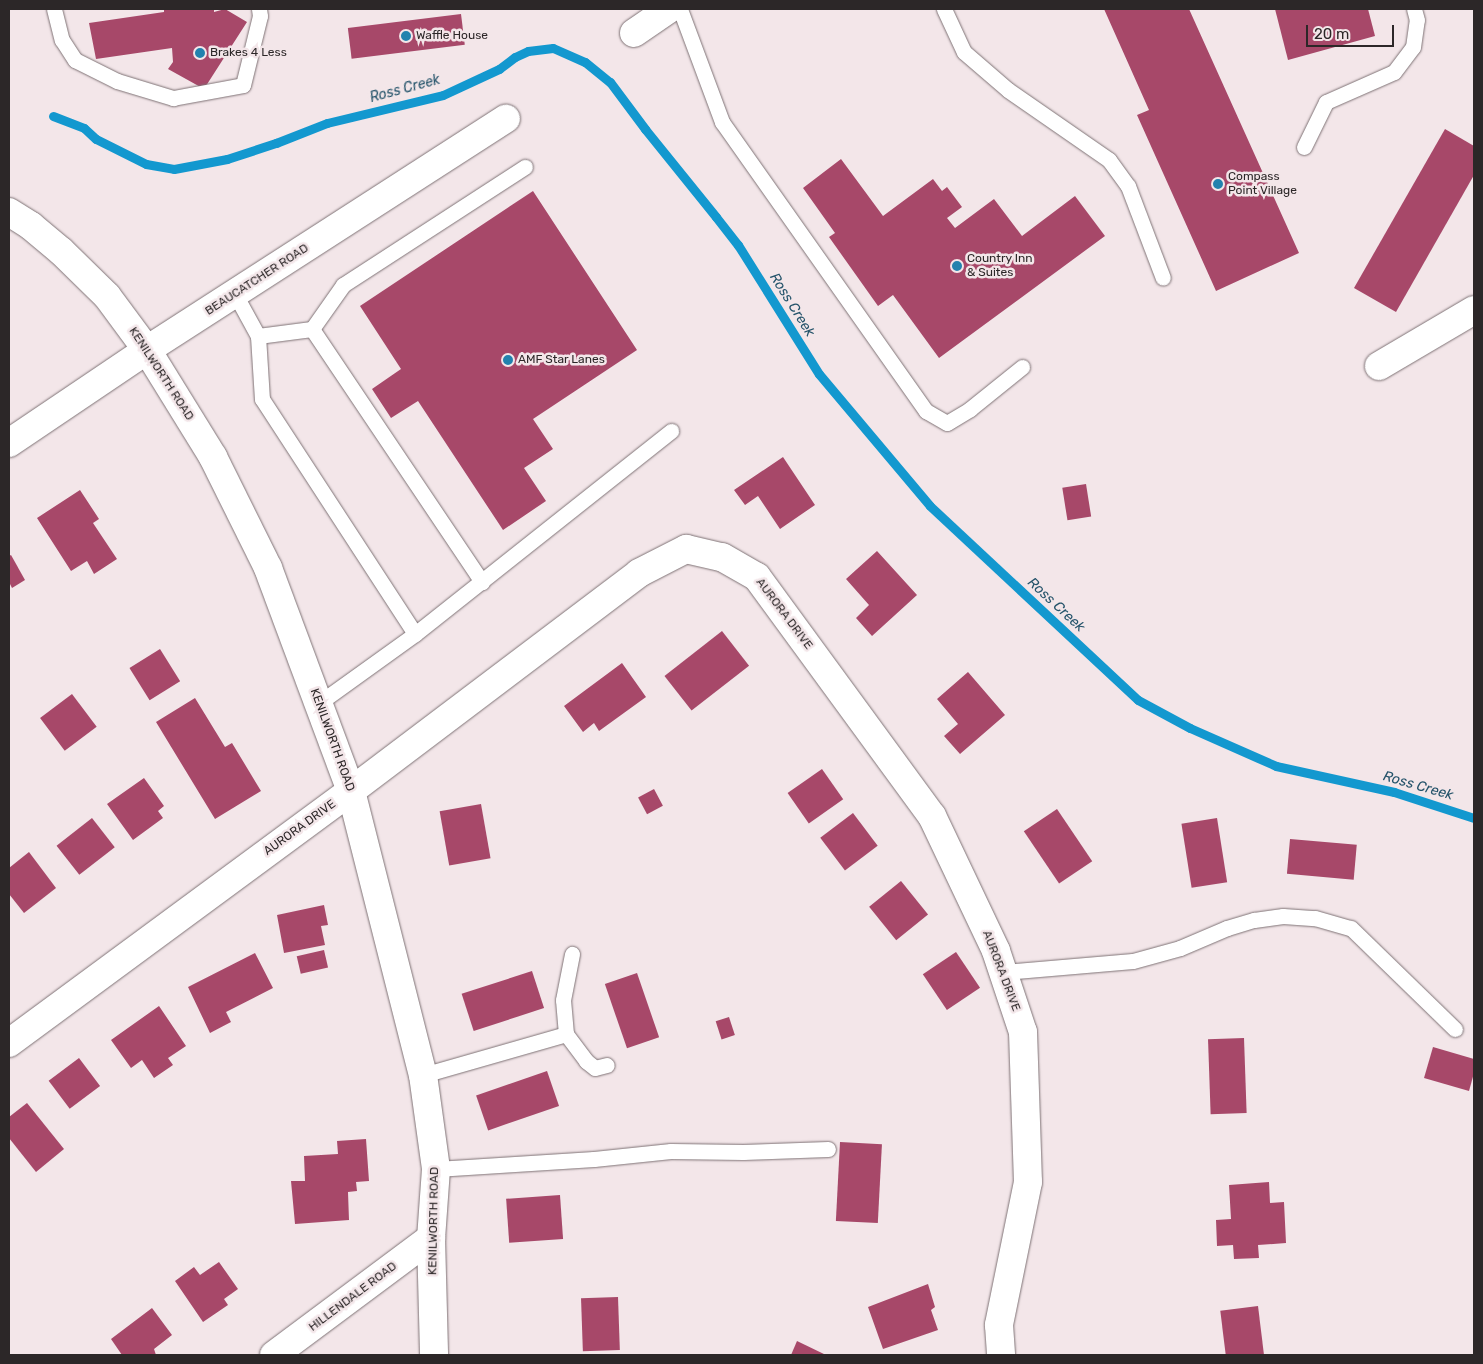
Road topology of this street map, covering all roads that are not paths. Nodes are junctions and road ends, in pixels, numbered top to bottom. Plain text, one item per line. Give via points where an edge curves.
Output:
1 (54, 9) edge
2 (259, 9) edge
3 (668, 9) edge
4 (680, 9) edge
5 (944, 9) edge
6 (1414, 9) edge
7 (634, 33) dead end
8 (506, 119) dead end
9 (1304, 148) dead end
10 (525, 166) dead end
11 (9, 212) edge
12 (1163, 278) dead end
13 (235, 294) junction
14 (1474, 310) edge
15 (312, 329) junction
16 (258, 336) junction
17 (147, 350) junction
18 (1379, 366) dead end
19 (1022, 367) dead end
20 (671, 431) dead end
21 (9, 443) edge
22 (482, 582) junction
23 (414, 634) junction
24 (318, 704) junction
25 (351, 791) junction
26 (572, 954) dead end
27 (1004, 972) junction
28 (1455, 1030) dead end
29 (566, 1034) junction
30 (9, 1043) edge
31 (607, 1066) dead end
32 (423, 1075) junction
33 (828, 1149) dead end
34 (436, 1169) junction
35 (431, 1238) junction
36 (274, 1355) edge
37 (434, 1355) edge
38 (1001, 1355) edge

1 - 2 lane via 62,40 75,60 117,81 173,98 243,85
3 - 7 street
4 - 19 lane via 722,122 926,411 947,423 970,409
5 - 12 lane via 964,52 1008,90 1109,160 1128,186
6 - 9 lane via 1417,20 1414,47 1394,72 1326,102
8 - 13 street, BEAUCATCHER ROAD
10 - 15 lane via 343,285
11 - 17 street, KENILWORTH ROAD via 61,251 107,296
13 - 16 lane
13 - 17 street, BEAUCATCHER ROAD
14 - 18 street
15 - 16 lane
15 - 22 lane
16 - 23 lane via 262,399
17 - 21 street, BEAUCATCHER ROAD
17 - 24 street, KENILWORTH ROAD via 213,457 268,568
20 - 22 lane
22 - 23 lane
23 - 24 lane
24 - 25 street, KENILWORTH ROAD
25 - 27 street, AURORA DRIVE via 639,573 686,549 722,557 757,577 932,816
25 - 30 street, AURORA DRIVE
25 - 32 street, KENILWORTH ROAD
26 - 29 lane via 563,1000
27 - 28 lane via 1133,960 1180,948 1254,920 1283,916 1315,918 1351,928
27 - 38 street, AURORA DRIVE via 1024,1032 1028,1182 999,1325
29 - 31 lane via 586,1061 595,1068
29 - 32 lane
32 - 34 street, KENILWORTH ROAD
33 - 34 lane via 671,1151
34 - 35 street, KENILWORTH ROAD
35 - 36 street, HILLENDALE ROAD
35 - 37 street, KENILWORTH ROAD

